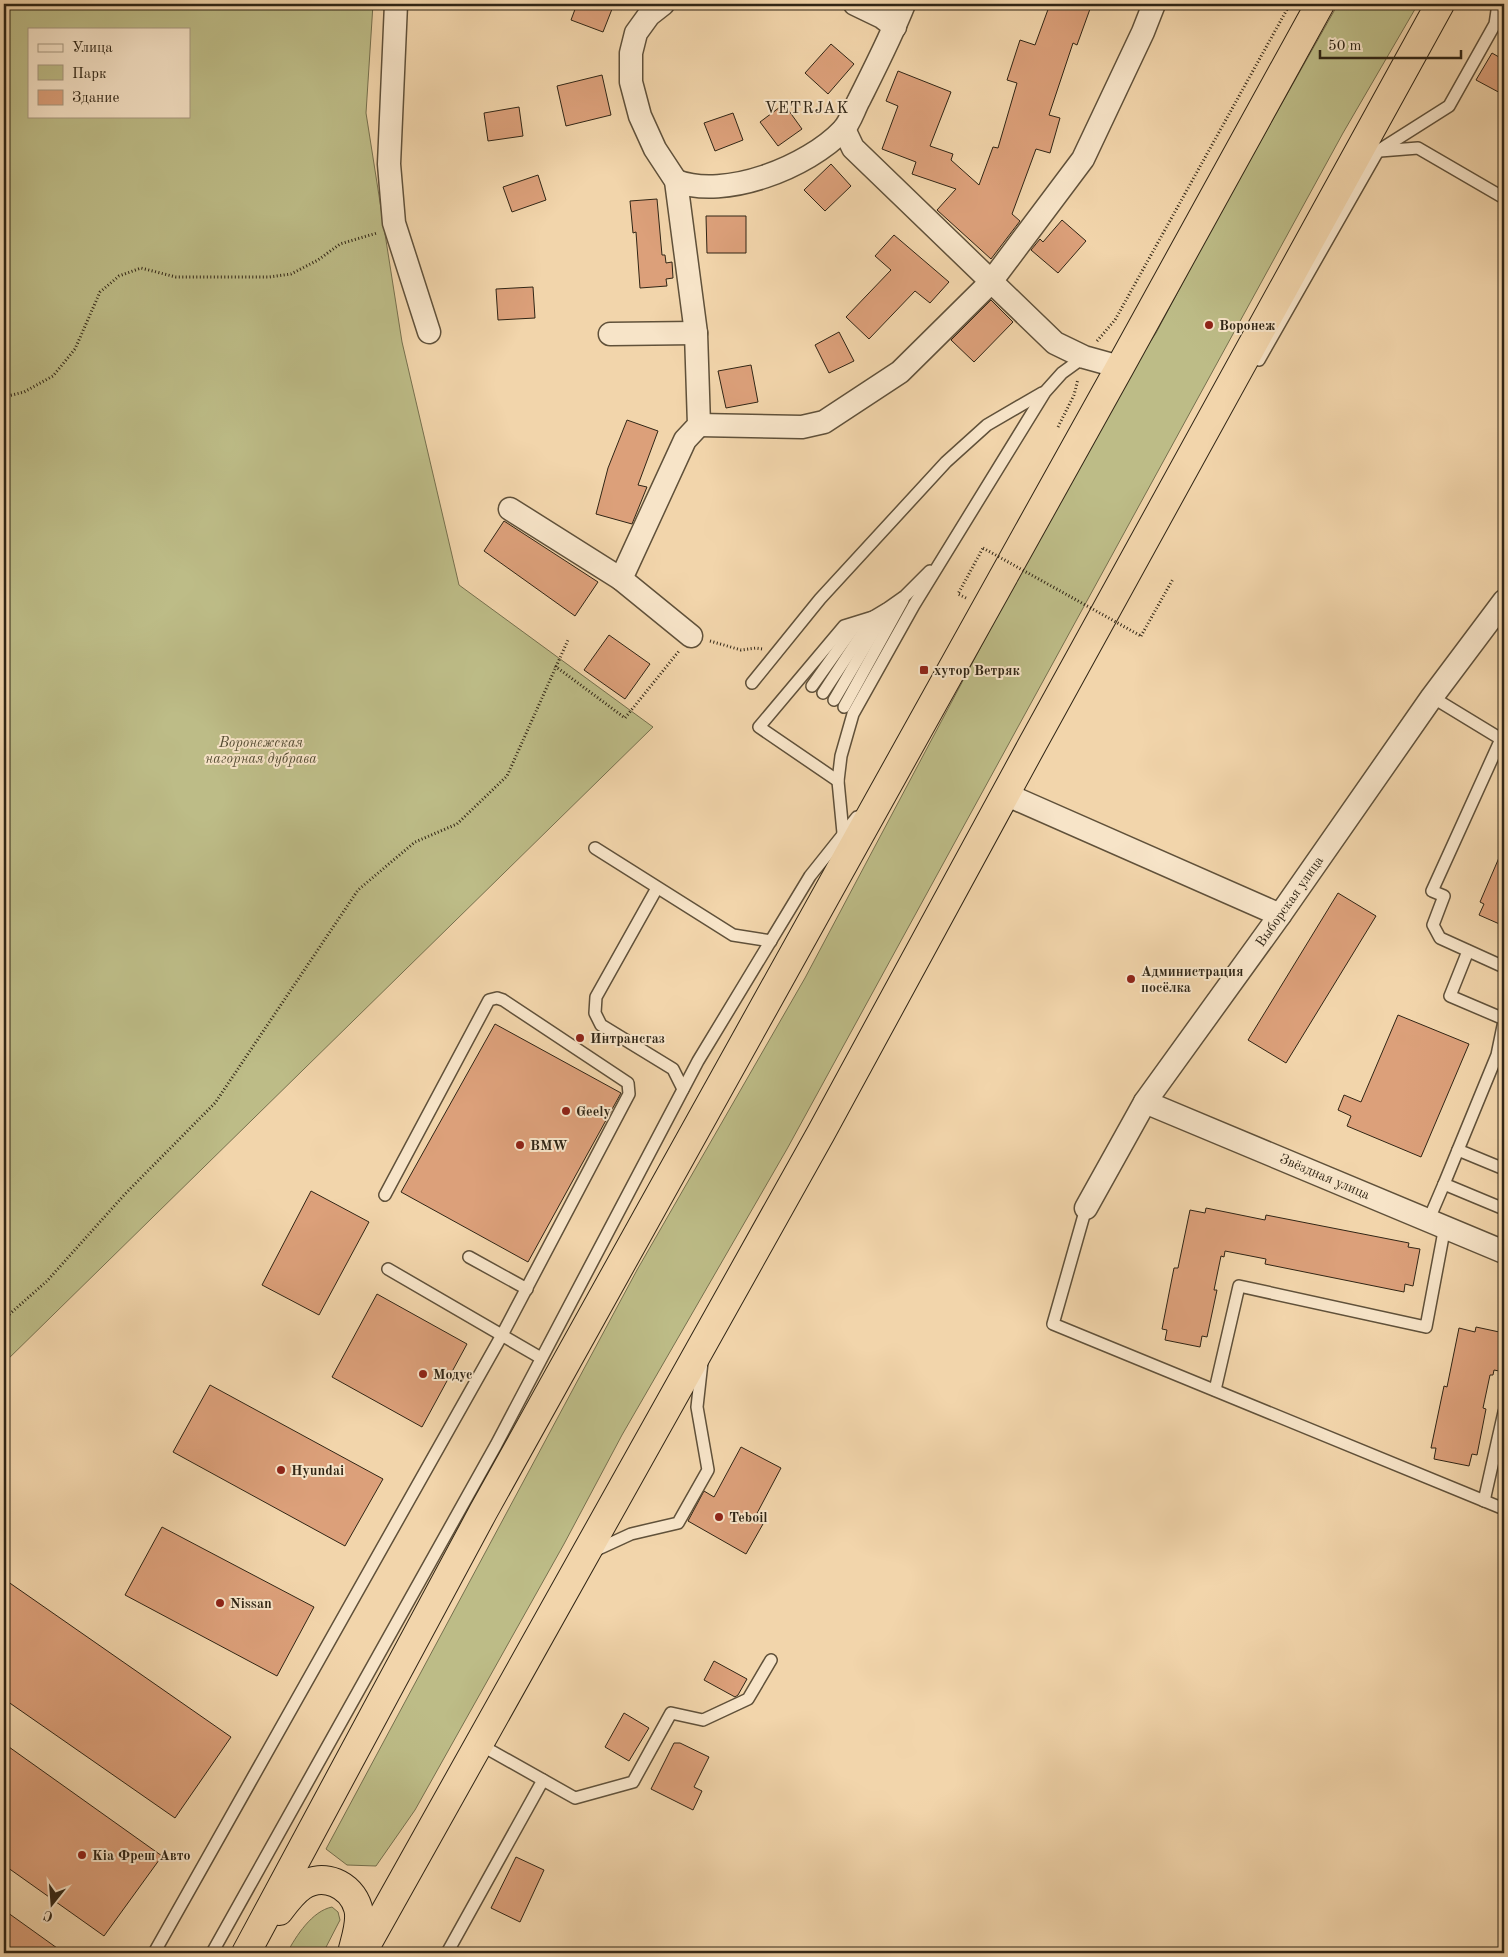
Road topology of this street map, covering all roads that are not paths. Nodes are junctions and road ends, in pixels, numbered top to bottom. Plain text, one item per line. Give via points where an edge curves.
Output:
1 (396, 4) edge
2 (663, 4) edge
3 (855, 4) edge
4 (904, 4) edge
5 (1154, 4) edge
6 (1320, 4) edge
7 (1440, 4) edge
8 (1498, 4) edge
9 (895, 27) junction
10 (1500, 27) edge
11 (844, 130) junction
12 (1378, 151) junction
13 (676, 181) junction
14 (1504, 198) edge
15 (990, 282) junction
16 (429, 332) dead end
17 (696, 333) junction
18 (610, 334) dead end
19 (1084, 357) junction
20 (1120, 368) junction
21 (1252, 372) dead end
22 (1242, 388) dead end
23 (1045, 392) junction
24 (699, 425) junction
25 (1195, 448) junction
26 (510, 509) dead end
27 (943, 557) junction
28 (621, 579) junction
29 (904, 596) junction
30 (1504, 601) edge
31 (888, 608) junction
32 (873, 617) junction
33 (857, 623) junction
34 (691, 636) road end
35 (800, 678) junction
36 (752, 683) dead end
37 (812, 686) junction
38 (823, 693) junction
39 (1432, 697) junction
40 (844, 707) junction
41 (1503, 738) edge
42 (838, 781) junction
43 (889, 783) junction
44 (1006, 794) junction
45 (843, 833) junction
46 (595, 848) dead end
47 (657, 888) junction
48 (1280, 915) junction
49 (771, 941) junction
50 (1468, 951) junction
51 (1504, 967) edge
52 (1504, 1020) edge
53 (1501, 1056) edge
54 (683, 1089) junction
55 (1145, 1102) junction
56 (1458, 1150) junction
57 (1504, 1169) edge
58 (1444, 1184) junction
59 (385, 1195) dead end
60 (1086, 1208) joint
61 (1504, 1209) edge
62 (1437, 1223) junction
63 (1504, 1252) edge
64 (469, 1257) dead end
65 (388, 1269) dead end
66 (527, 1289) junction
67 (502, 1335) junction
68 (704, 1342) junction
69 (541, 1358) junction
70 (1215, 1390) junction
71 (1504, 1412) edge
72 (1484, 1501) junction
73 (1504, 1510) edge
74 (583, 1556) junction
75 (771, 1660) dead end
76 (478, 1744) junction
77 (542, 1780) junction
78 (249, 1949) edge
79 (154, 1953) edge
80 (212, 1953) edge
81 (352, 1953) edge
82 (362, 1953) edge
83 (447, 1953) edge

1 - 16 street via 388,164 394,223
2 - 13 street via 649,15 636,33 631,82 640,116 655,149
3 - 9 street
4 - 9 street
5 - 15 street via 1083,158
6 - 20 highway
7 - 25 highway
8 - 10 lane
9 - 11 street
10 - 12 lane via 1449,106
11 - 13 street via 806,158 763,177 723,186 690,186
11 - 15 street via 853,148
12 - 14 lane via 1418,148
12 - 21 lane
13 - 17 street
15 - 19 street via 1055,344
15 - 24 street via 900,372 824,422 802,427
17 - 18 street
17 - 24 street
19 - 20 street
19 - 23 lane via 1062,372
20 - 43 highway
22 - 25 lane
23 - 27 lane
23 - 36 lane via 987,425 946,462 820,600
24 - 28 street via 685,440
25 - 44 highway
26 - 28 street
27 - 29 lane
27 - 40 lane
28 - 34 street
29 - 31 lane
29 - 40 lane
30 - 39 street, Выборская улица
31 - 32 lane
31 - 40 lane
32 - 33 lane
32 - 38 lane
33 - 35 lane via 844,626
33 - 37 lane
35 - 37 lane
35 - 42 lane via 759,727
37 - 38 lane
38 - 40 lane
39 - 41 lane
39 - 48 street, Выборская улица
40 - 42 lane
41 - 50 lane via 1432,890 1444,896 1433,925 1440,938
42 - 45 lane
43 - 45 lane
43 - 78 highway via 483,1512
44 - 48 street
44 - 68 highway
45 - 49 lane via 810,876
46 - 47 lane
47 - 49 lane via 734,935
47 - 54 lane via 596,997 595,1013 601,1025 673,1069
48 - 55 street, Выборская улица
49 - 54 lane
50 - 51 lane
50 - 52 lane via 1450,996
52 - 53 lane
53 - 56 lane
54 - 69 lane
55 - 60 street, Выборская улица
55 - 62 street, Звёздная улица
56 - 57 lane
56 - 58 lane
58 - 61 lane
58 - 62 lane
59 - 66 lane via 489,1000 503,1000 628,1082 629,1094
60 - 70 lane via 1053,1324
62 - 63 street, Звёздная улица
62 - 70 lane via 1426,1327 1239,1286
64 - 66 lane
65 - 67 lane
66 - 67 lane
67 - 69 lane
67 - 79 lane
68 - 74 highway
68 - 74 lane via 697,1407 708,1470 682,1516 678,1523 631,1534
69 - 80 lane via 496,1445
70 - 72 lane
71 - 72 lane
72 - 73 lane
74 - 76 highway
75 - 77 lane via 748,1698 703,1720 672,1713 633,1782 575,1798
76 - 77 lane
76 - 82 highway
77 - 83 lane
78 - 81 highway via 303,1885 322,1880 339,1884 352,1894 358,1909 358,1925

